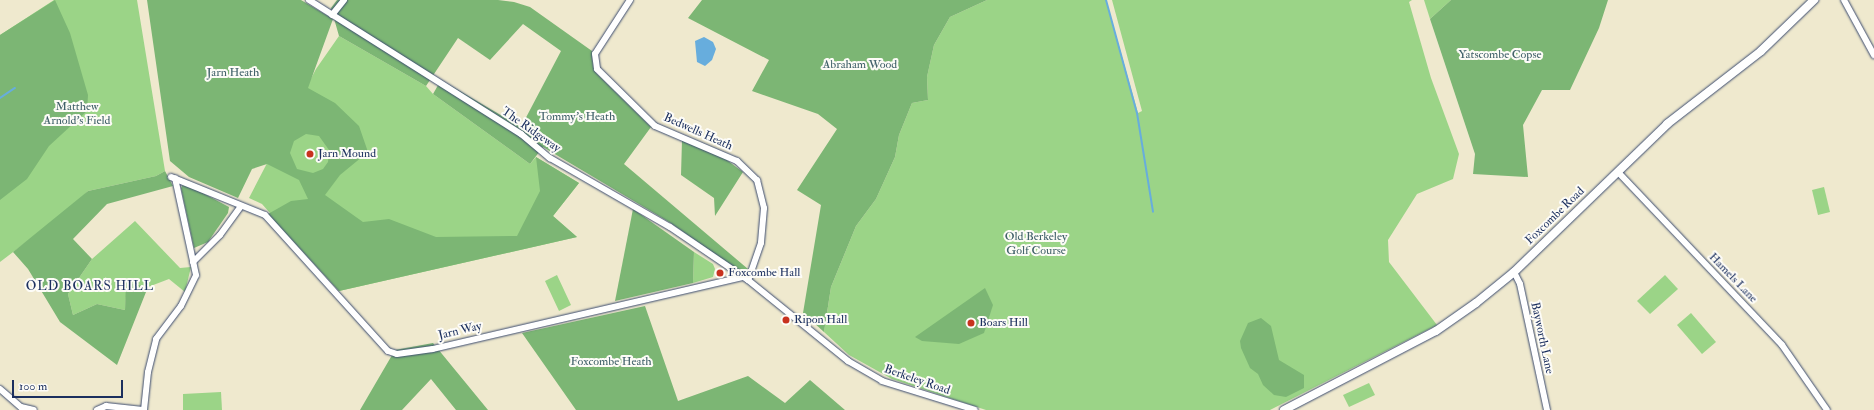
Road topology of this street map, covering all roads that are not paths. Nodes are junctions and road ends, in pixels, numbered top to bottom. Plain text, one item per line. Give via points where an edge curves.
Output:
1 (309, 0) edge
2 (344, 0) edge
3 (630, 0) edge
4 (1814, 0) edge
5 (1844, 0) edge
6 (332, 15) junction
7 (1874, 55) edge
8 (1618, 172) junction
9 (240, 207) junction
10 (193, 262) junction
11 (1514, 272) junction
12 (742, 277) junction
13 (748, 280) junction
14 (1, 389) edge
15 (1826, 408) edge
16 (34, 410) edge
17 (97, 410) edge
18 (143, 410) edge
19 (975, 410) edge
20 (1284, 410) edge
21 (1547, 410) edge

1 - 6 street, The Ridgeway
2 - 6 street
3 - 13 street, Bedwells Heath via 595,54 597,69 655,126 737,161 757,180 764,208 761,243
4 - 8 street, Foxcombe Road via 1761,51 1667,124
5 - 7 street
6 - 12 street, The Ridgeway via 521,134 550,158 670,227
8 - 11 street, Foxcombe Road
8 - 15 street, Hamels Lane via 1782,345
9 - 10 street via 220,235
9 - 10 street, Jarn Way via 173,177
9 - 12 street, Jarn Way via 248,206 265,215 388,351 397,354 433,349
10 - 18 street via 196,275 185,300 156,339
11 - 20 street, Foxcombe Road via 1476,304 1436,331
11 - 21 street, Bayworth Lane via 1520,284
12 - 13 street, Berkeley Road
13 - 19 street, Berkeley Road via 848,361 882,381
14 - 16 street via 21,407
17 - 18 street via 110,406

